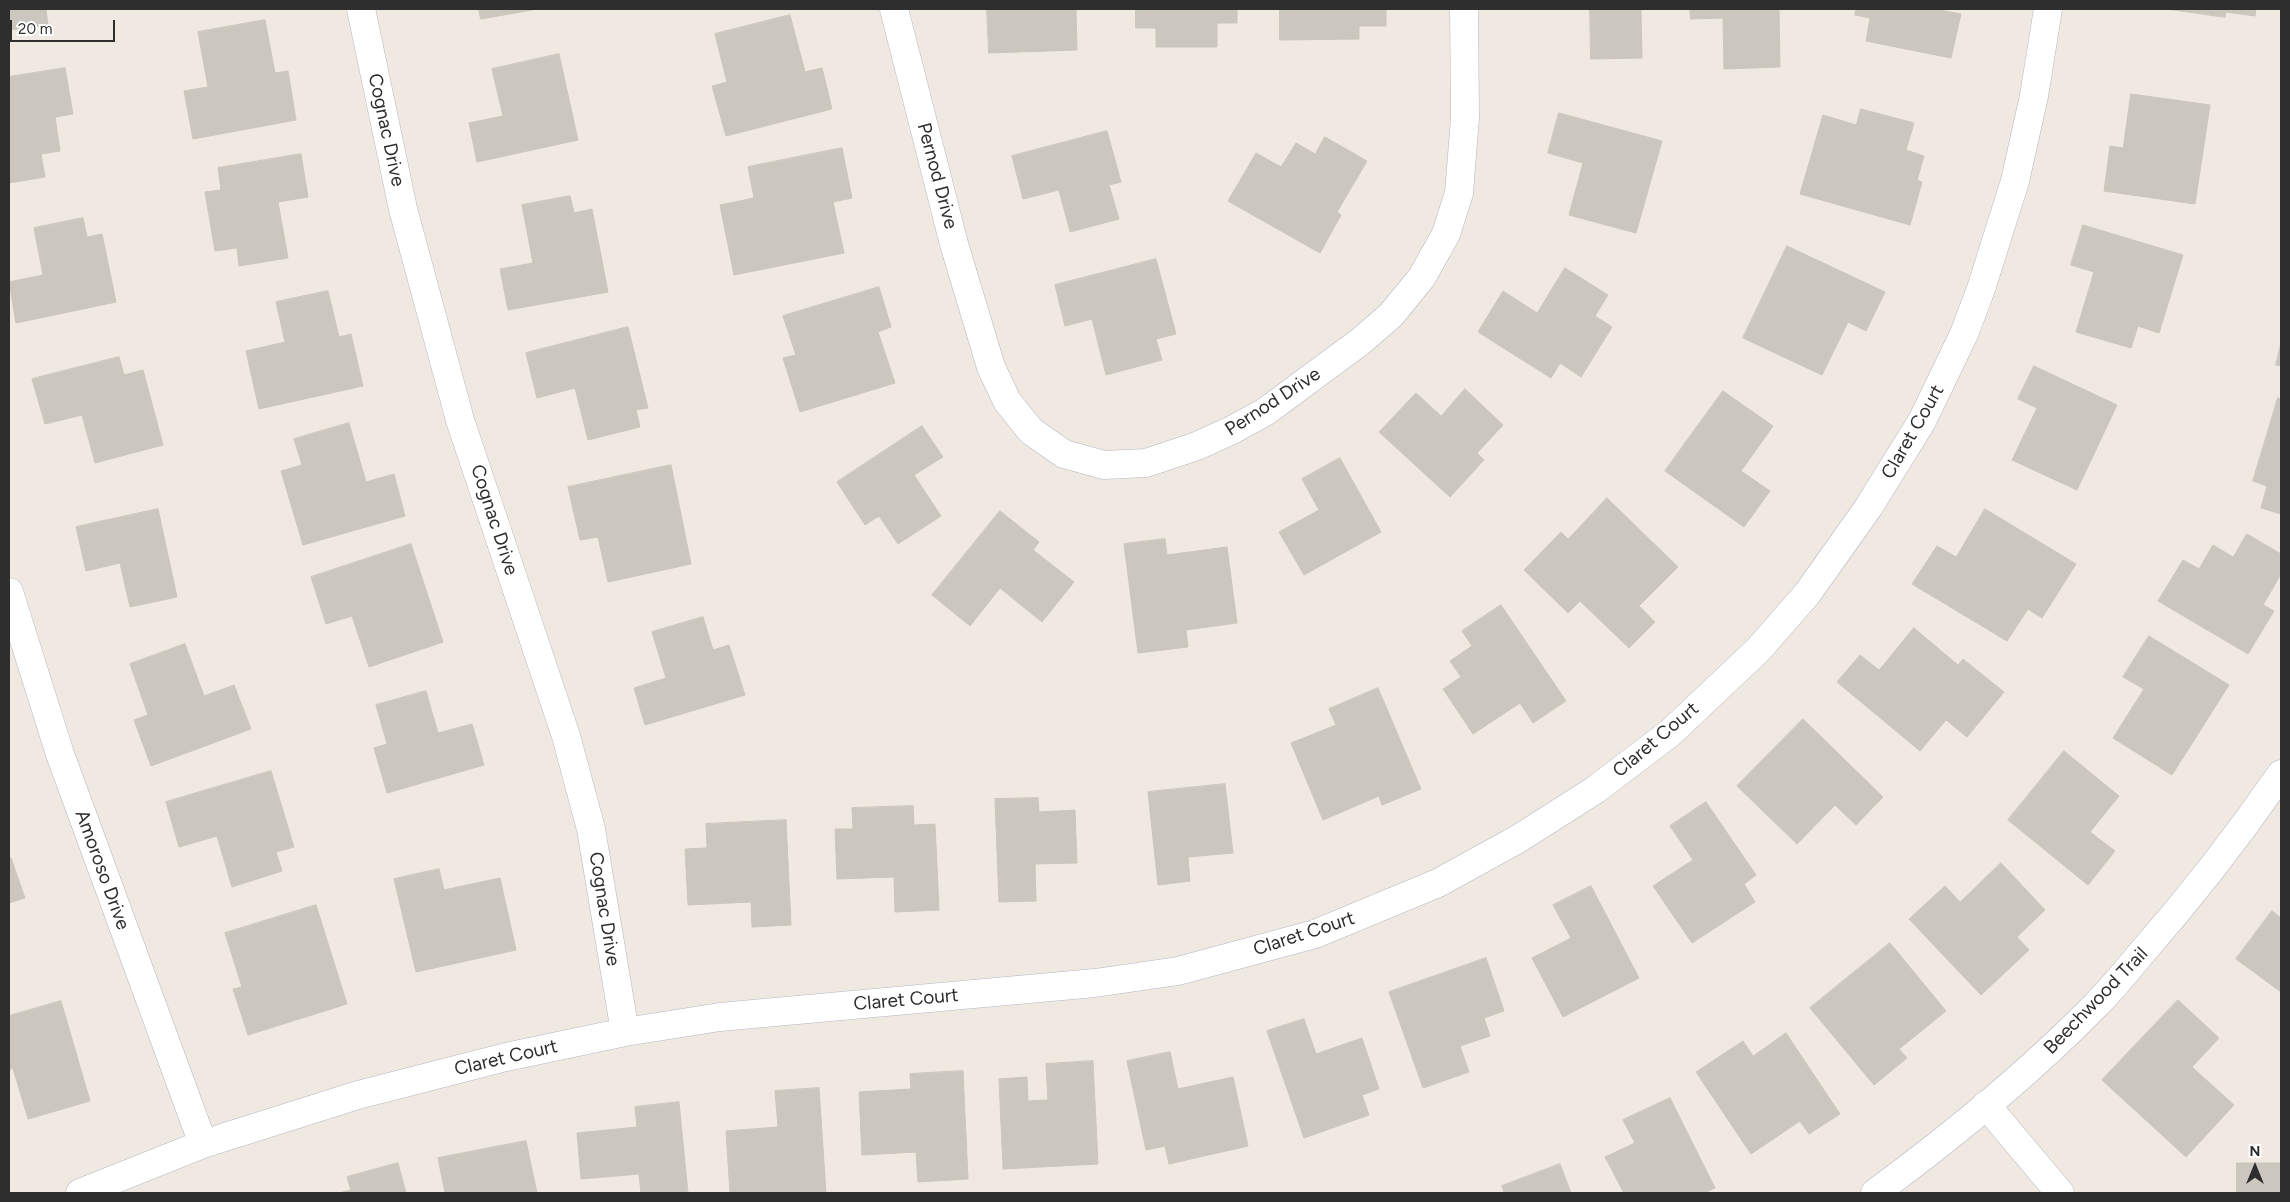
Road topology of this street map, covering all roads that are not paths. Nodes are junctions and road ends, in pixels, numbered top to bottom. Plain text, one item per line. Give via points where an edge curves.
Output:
1 (361, 9) edge
2 (894, 9) edge
3 (1464, 9) edge
4 (2048, 9) edge
5 (9, 592) edge
6 (2281, 774) edge
7 (625, 1032) junction
8 (1986, 1105) junction
9 (203, 1144) junction
10 (80, 1193) edge
11 (1875, 1193) edge
12 (2060, 1193) edge

1 - 7 street, Cognac Drive via 403,209 460,420 566,736 591,829
2 - 3 street, Pernod Drive via 954,244 991,367 1007,401 1031,431 1064,454 1104,465 1155,460 1197,446 1265,412 1361,342 1391,315 1422,277 1446,234 1459,193 1466,118
4 - 7 street, Claret Court via 2034,96 2012,190 1964,334 1922,421 1868,508 1812,586 1758,650 1670,733 1595,790 1518,839 1438,883 1314,934 1178,971 1095,983 720,1017
5 - 9 street, Amoroso Drive via 60,754
6 - 8 street, Beechwood Trail via 2181,909 2096,1006 2059,1043
7 - 9 street, Claret Court via 506,1057 358,1095
8 - 11 street, Beechwood Trail
8 - 12 street
9 - 10 street, Claret Court

